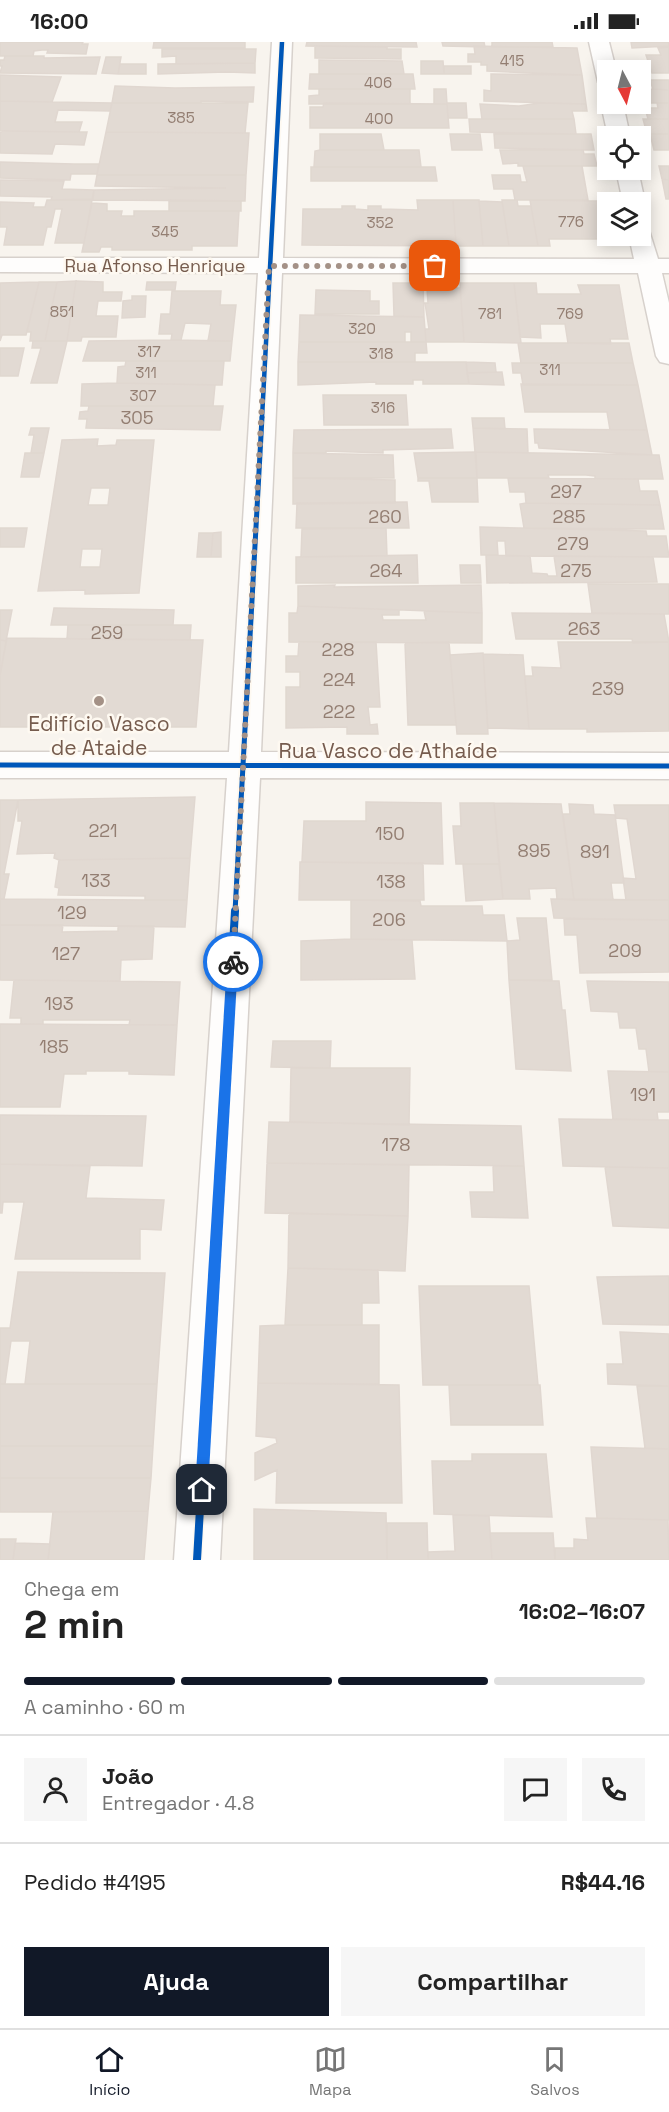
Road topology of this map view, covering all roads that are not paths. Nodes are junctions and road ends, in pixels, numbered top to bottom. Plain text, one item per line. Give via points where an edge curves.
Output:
1 (282, 42) edge
2 (599, 42) edge
3 (603, 60) edge
4 (647, 246) edge
5 (0, 265) edge
6 (269, 266) junction
7 (658, 266) edge
8 (669, 356) edge
9 (0, 765) edge
10 (244, 766) junction
11 (669, 766) edge
12 (197, 1560) edge

1 - 6 street
2 - 3 street
4 - 7 street
5 - 6 street, Rua Afonso Henrique
6 - 7 street, Rua Afonso Henrique
6 - 10 street
7 - 8 street
9 - 10 street, Rua Vasco de Athaíde
10 - 11 street, Rua Vasco de Athaíde
10 - 12 street

